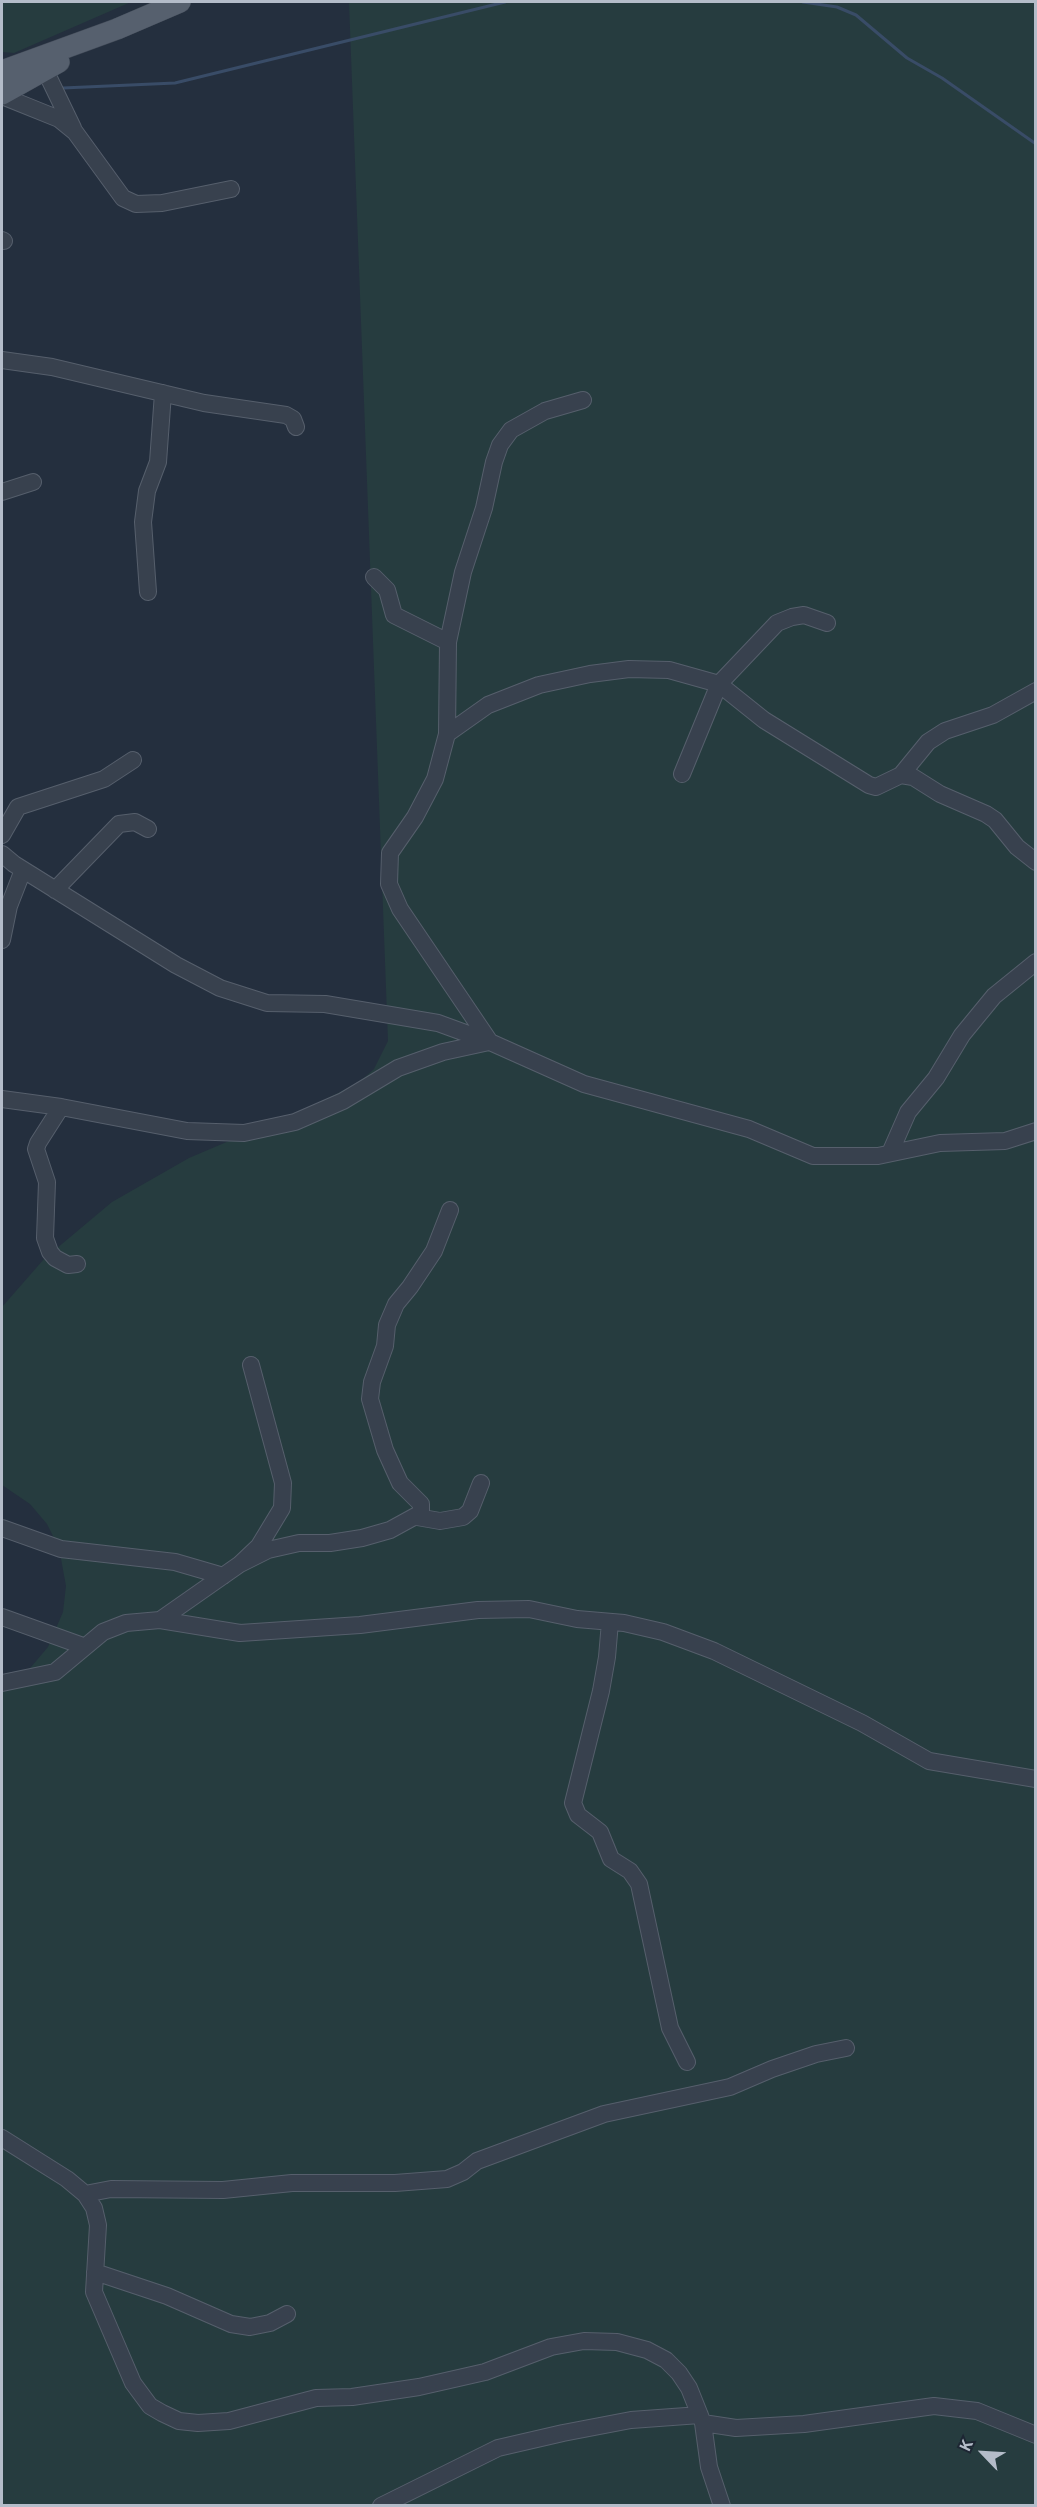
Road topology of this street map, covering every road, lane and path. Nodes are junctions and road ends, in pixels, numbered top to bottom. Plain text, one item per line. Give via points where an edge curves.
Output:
1 (180, 2) edge
2 (118, 28) junction
3 (45, 69) junction
4 (2, 71) edge
5 (2, 95) edge
6 (75, 132) junction
7 (231, 189) dead end
8 (2, 360) edge
9 (163, 393) junction
10 (584, 400) dead end
11 (296, 427) dead end
12 (33, 482) dead end
13 (2, 492) edge
14 (374, 577) dead end
15 (148, 592) dead end
16 (827, 623) dead end
17 (448, 642) junction
18 (719, 684) junction
19 (1035, 691) edge
20 (447, 734) junction
21 (133, 760) dead end
22 (681, 774) dead end
23 (901, 775) junction
24 (148, 829) dead end
25 (2, 835) edge
26 (2, 854) edge
27 (1035, 862) edge
28 (23, 870) junction
29 (55, 890) junction
30 (2, 940) edge
31 (1035, 962) edge
32 (490, 1042) junction
33 (2, 1099) edge
34 (61, 1107) junction
35 (1035, 1131) edge
36 (891, 1153) junction
37 (450, 1210) dead end
38 (77, 1264) dead end
39 (251, 1365) dead end
40 (482, 1483) dead end
41 (417, 1517) junction
42 (2, 1528) edge
43 (240, 1564) junction
44 (223, 1576) junction
45 (2, 1617) edge
46 (160, 1620) junction
47 (610, 1622) junction
48 (83, 1647) junction
49 (2, 1683) edge
50 (1035, 1779) edge
51 (846, 2048) dead end
52 (687, 2062) dead end
53 (2, 2138) edge
54 (85, 2194) junction
55 (95, 2272) junction
56 (287, 2314) dead end
57 (701, 2419) junction
58 (1035, 2435) edge
59 (381, 2505) edge
60 (723, 2505) edge

1 - 2 main road
2 - 3 main road
2 - 4 main road
3 - 5 main road
3 - 6 street
5 - 6 street via 59,119
6 - 7 street via 123,198 136,204 162,203
8 - 9 street via 52,367
9 - 11 street via 286,415
9 - 15 street via 158,462 147,490 144,522
10 - 17 street via 545,411 511,430 500,445 463,572
12 - 13 street
14 - 17 street via 387,590 394,615
16 - 18 street via 804,615 777,623
17 - 20 street
18 - 20 street via 669,670 629,669 590,674 539,685 488,705
18 - 22 street
18 - 23 street via 764,720 869,785 880,786
19 - 23 street via 993,716 945,731 928,742
20 - 32 street via 435,779 390,853 389,884 400,909
21 - 25 street via 105,779 18,807
23 - 27 street via 913,777 986,814
24 - 29 street via 135,822 112,828
26 - 28 street
28 - 29 street
28 - 30 street via 9,906
29 - 32 street via 220,988 267,1003 326,1004 438,1023
31 - 36 street via 994,996 962,1035 936,1078 908,1112
32 - 34 street via 443,1052 398,1068 343,1101 296,1122 244,1132 187,1131
32 - 36 street via 584,1084 749,1129 813,1156
33 - 34 street
34 - 38 street via 36,1149 47,1182 45,1238 55,1258 68,1265
35 - 36 street via 1005,1140 940,1143
37 - 41 street via 434,1251 396,1304 387,1324 370,1399 385,1450 400,1482 422,1507
39 - 43 street via 284,1496 282,1508 260,1546
40 - 41 street via 470,1511 463,1517 440,1521
41 - 43 street via 362,1538 299,1542 268,1550
42 - 44 street via 61,1549 175,1562
43 - 44 street
44 - 46 street
45 - 48 street
46 - 47 street via 240,1633 360,1625 478,1610 529,1609
46 - 48 street via 126,1623 103,1632
47 - 50 street via 663,1632 714,1651 862,1723 928,1761
47 - 52 street via 601,1691 573,1803 578,1815 600,1832 611,1859 630,1871 639,1884 670,2028
48 - 49 street via 55,1672
51 - 54 street via 783,2066 730,2087 604,2114 477,2161 447,2179 292,2183 223,2190 111,2189
53 - 54 street
54 - 55 street via 98,2225
55 - 56 street via 167,2296 231,2324 250,2327
55 - 57 street via 94,2292 133,2383 150,2406 179,2421 230,2421 316,2398 419,2387 485,2372 550,2347 584,2341 617,2342 666,2360 690,2388
57 - 58 street via 736,2428 804,2424 934,2406 977,2411
57 - 59 street via 630,2420 498,2448
57 - 60 street via 709,2467

